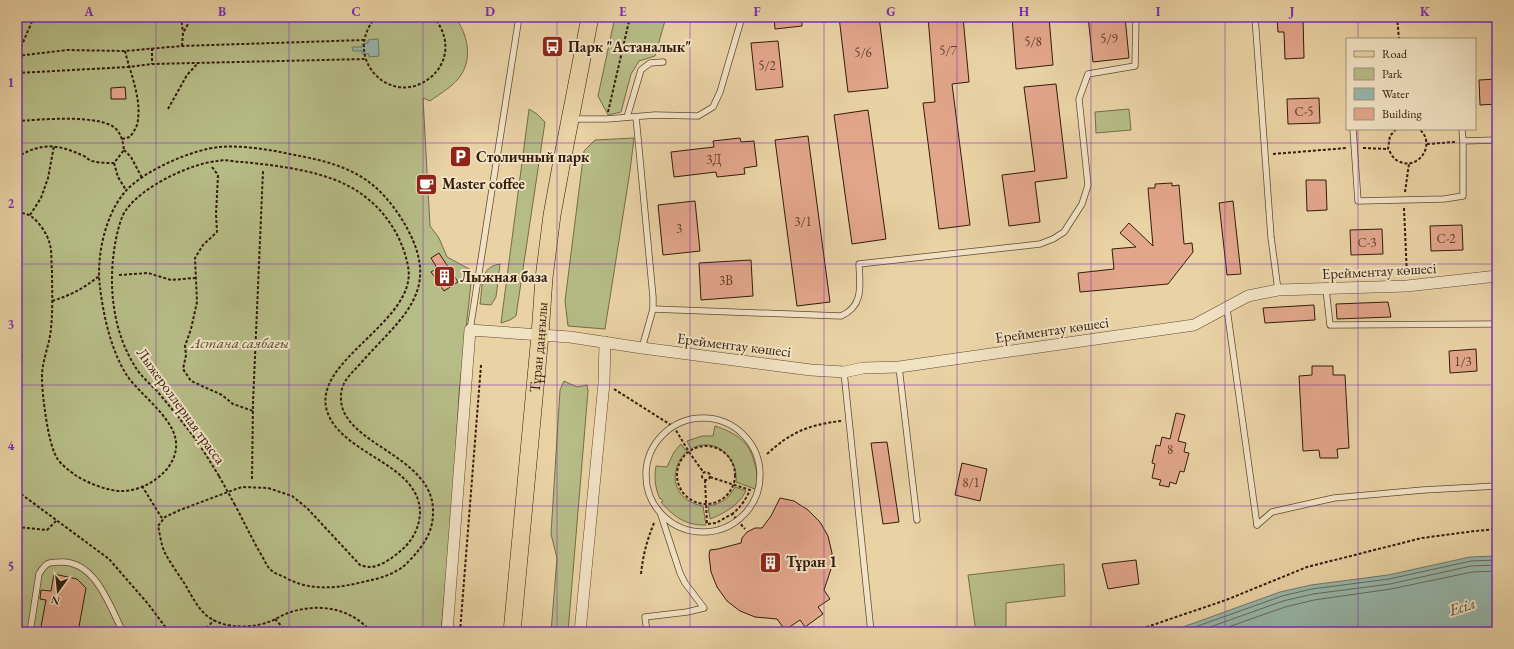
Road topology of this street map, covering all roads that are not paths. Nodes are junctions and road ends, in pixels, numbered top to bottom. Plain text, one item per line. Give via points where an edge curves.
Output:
1 (519, 17) edge
2 (590, 17) edge
3 (742, 17) edge
4 (1136, 17) edge
5 (1255, 17) edge
6 (663, 62) dead end
7 (627, 117) junction
8 (636, 117) junction
9 (570, 119) junction
10 (1353, 130) edge
11 (1462, 130) edge
12 (1497, 140) edge
13 (1464, 141) junction
14 (1497, 276) edge
15 (1326, 289) junction
16 (1278, 290) junction
17 (653, 309) junction
18 (1227, 309) junction
19 (1497, 324) edge
20 (470, 330) junction
21 (540, 335) junction
22 (604, 342) junction
23 (642, 348) junction
24 (899, 367) junction
25 (844, 372) junction
26 (1497, 486) edge
27 (661, 514) junction
28 (917, 520) dead end
29 (121, 631) edge
30 (30, 632) edge
31 (447, 632) edge
32 (512, 632) edge
33 (580, 632) edge
34 (647, 632) edge
35 (871, 632) edge

1 - 20 lane
2 - 9 main road, Тұран даңғылы
3 - 8 lane via 720,92 712,107 698,116
4 - 17 lane via 1135,66 1088,74 1079,99 1088,185 1082,204 1064,232 1053,239 1040,244 859,264 860,291 857,302 849,312 841,316
5 - 16 lane via 1271,237
6 - 7 lane via 650,63 641,70
7 - 8 lane
7 - 9 lane via 607,120
8 - 17 lane
9 - 21 main road, Тұран даңғылы via 552,215
10 - 13 lane via 1358,201 1444,199 1463,196
11 - 13 lane
12 - 13 lane
14 - 15 street, Ерейментау көшесі via 1407,286
15 - 16 street, Ерейментау көшесі
15 - 19 lane via 1330,325
16 - 18 street, Ерейментау көшесі via 1248,296
17 - 23 lane
18 - 24 street, Ерейментау көшесі via 1194,325
18 - 26 lane via 1257,525 1272,512 1334,498
20 - 21 street, Ерейментау көшесі
20 - 31 street
21 - 22 street, Ерейментау көшесі
21 - 32 main road, Тұран даңғылы
22 - 23 street, Ерейментау көшесі
22 - 33 street via 604,383
23 - 25 street, Ерейментау көшесі
24 - 25 street, Ерейментау көшесі via 863,368
24 - 28 lane
25 - 35 lane
27 - 27 lane via 651,500 646,484 646,466 651,450 661,436 673,427 693,419 712,419 730,425 745,437 758,460 760,474 754,500 747,511 722,528 706,532 674,525
27 - 34 lane via 680,573 704,608 645,617
29 - 30 lane via 102,590 82,567 66,562 51,562 44,566 39,574

